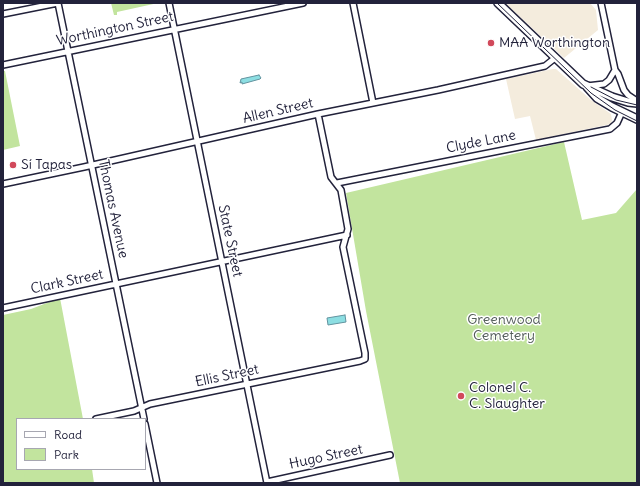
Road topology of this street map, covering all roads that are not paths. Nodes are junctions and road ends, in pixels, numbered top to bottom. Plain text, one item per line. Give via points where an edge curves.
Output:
1 (58, 3) edge
2 (169, 3) edge
3 (303, 3) edge
4 (353, 3) edge
5 (498, 3) edge
6 (601, 3) edge
7 (276, 6) edge
8 (3, 14) edge
9 (174, 30) junction
10 (68, 52) junction
11 (556, 58) junction
12 (3, 65) edge
13 (615, 70) junction
14 (586, 86) junction
15 (637, 102) edge
16 (373, 103) junction
17 (622, 112) junction
18 (318, 114) junction
19 (637, 119) edge
20 (197, 142) junction
21 (92, 166) junction
22 (337, 183) junction
23 (3, 184) edge
24 (347, 236) junction
25 (222, 261) junction
26 (116, 284) junction
27 (3, 308) edge
28 (247, 385) junction
29 (142, 408) junction
30 (101, 418) edge
31 (144, 418) edge
32 (146, 429) edge
33 (390, 455) dead end
34 (267, 482) edge
35 (157, 483) edge

1 - 8 street
1 - 10 street, Thomas Avenue
2 - 9 street, State Street
3 - 7 street, Worthington Street
4 - 16 street
5 - 11 street
6 - 13 street
7 - 9 street, Worthington Street
9 - 10 street, Worthington Street
9 - 20 street, State Street
10 - 12 street, Worthington Street
10 - 21 street, Thomas Avenue
11 - 14 street
11 - 16 street, Allen Street via 546,66
13 - 14 street via 604,84
13 - 15 street via 624,90
14 - 15 street via 612,97
14 - 17 street via 597,98
16 - 18 street, Allen Street
17 - 19 street
17 - 22 street, Clyde Lane via 617,123 610,129
18 - 20 street, Allen Street
18 - 22 street via 331,177
20 - 21 street, Allen Street
20 - 25 street, State Street
21 - 23 street, Allen Street
21 - 26 street, Thomas Avenue
22 - 24 street via 341,190 348,227
24 - 25 street, Clark Street
24 - 28 street, Ellis Street via 343,247 364,358 360,361
25 - 26 street, Clark Street
25 - 28 street, State Street
26 - 27 street, Clark Street
26 - 29 street, Thomas Avenue
28 - 29 street, Ellis Street via 150,404
28 - 34 street, State Street
29 - 30 street, Ellis Street
29 - 31 street, Thomas Avenue
32 - 35 street
33 - 34 street, Hugo Street

